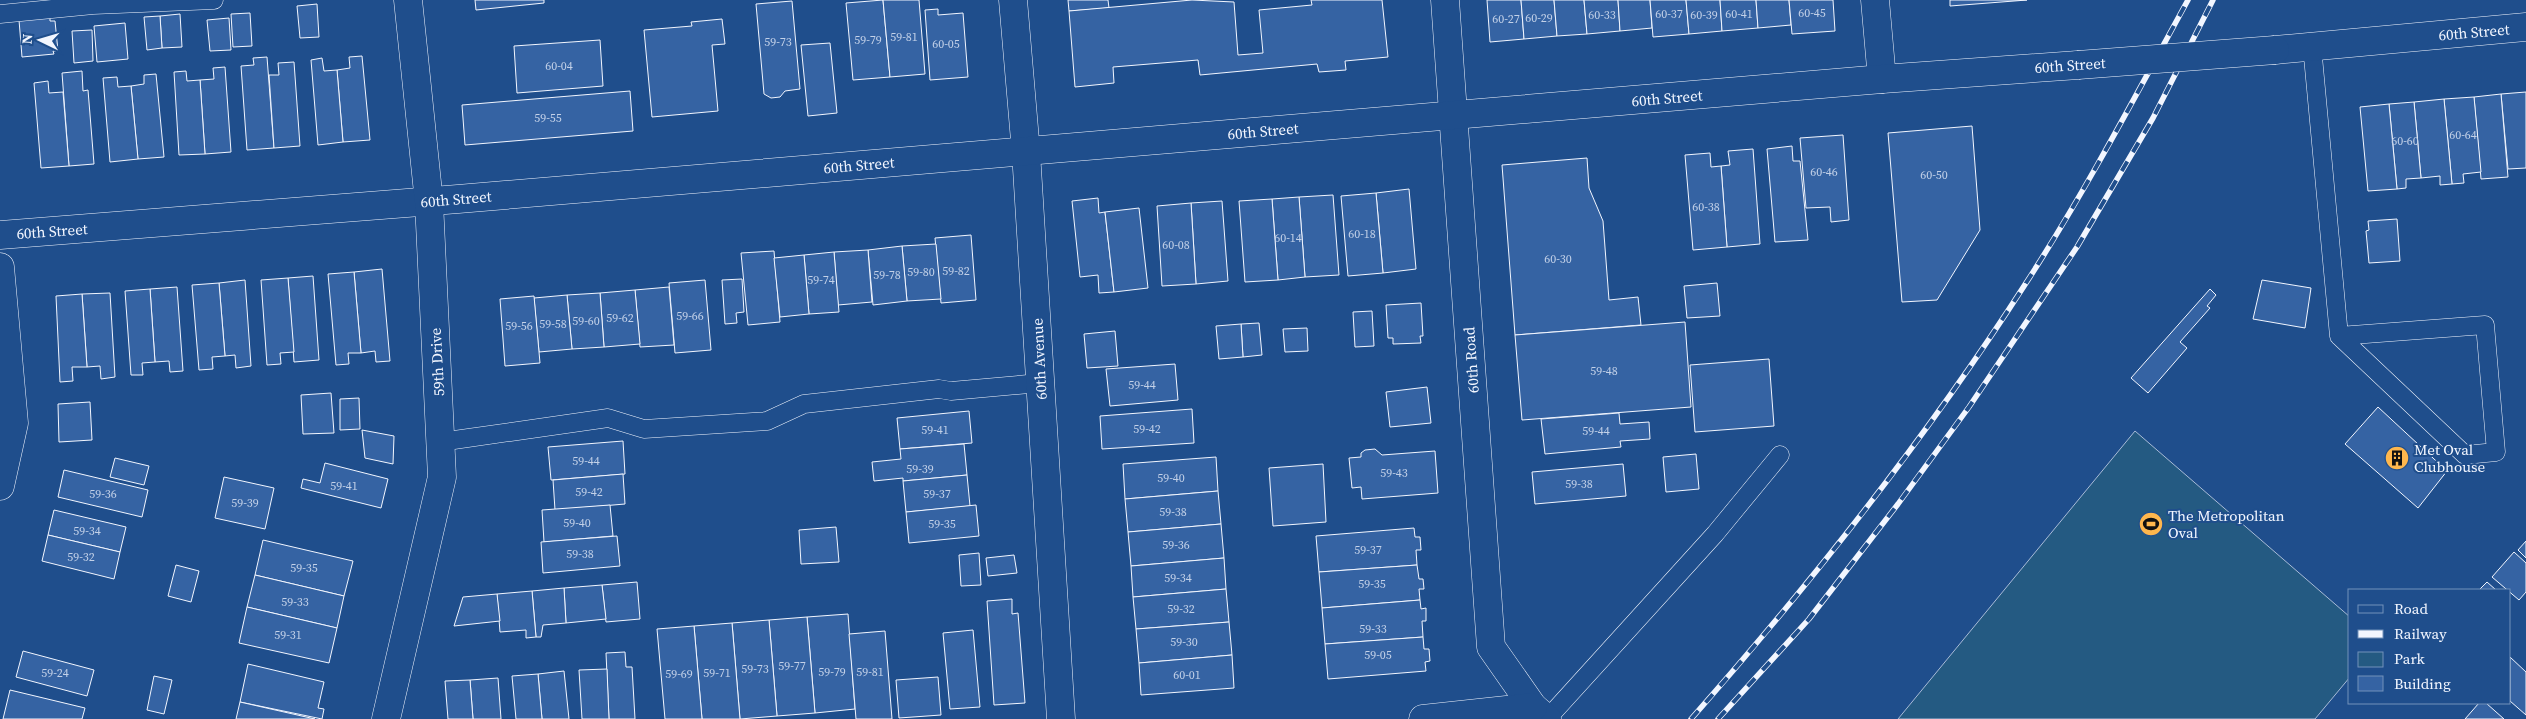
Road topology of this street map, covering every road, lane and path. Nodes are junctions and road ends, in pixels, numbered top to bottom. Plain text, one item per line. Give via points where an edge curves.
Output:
1 (214, 0) edge
2 (408, 0) edge
3 (1013, 0) edge
4 (1445, 0) edge
5 (1875, 0) edge
6 (0, 14) edge
7 (2526, 27) edge
8 (2312, 46) junction
9 (1882, 79) junction
10 (1455, 115) junction
11 (1026, 152) junction
12 (429, 202) junction
13 (0, 235) edge
14 (0, 267) edge
15 (2339, 336) junction
16 (1040, 383) junction
17 (440, 442) junction
18 (1780, 455) dead end
19 (0, 486) edge
20 (1542, 715) edge
21 (386, 719) edge
22 (1061, 719) edge
23 (1423, 719) edge

1 - 6 lane via 93,5
2 - 12 street, 59th Drive
3 - 11 street, 60th Avenue
4 - 10 street, 60th Road
5 - 9 street
7 - 8 street, 60th Street
8 - 9 street, 60th Street, bridge
8 - 15 lane
9 - 10 street, 60th Street
10 - 11 street, 60th Street
10 - 20 street, 60th Road via 1491,647
11 - 12 street, 60th Street
11 - 16 street, 60th Avenue
12 - 13 street, 60th Street
12 - 17 street, 59th Drive
14 - 19 street via 14,423
15 - 15 lane via 2465,455 2496,452 2485,325
16 - 17 lane via 951,391 940,389 804,404 767,421 644,429 608,418
16 - 22 street, 60th Avenue
17 - 21 street, 59th Drive via 442,477
18 - 20 lane via 1716,534
20 - 23 street

